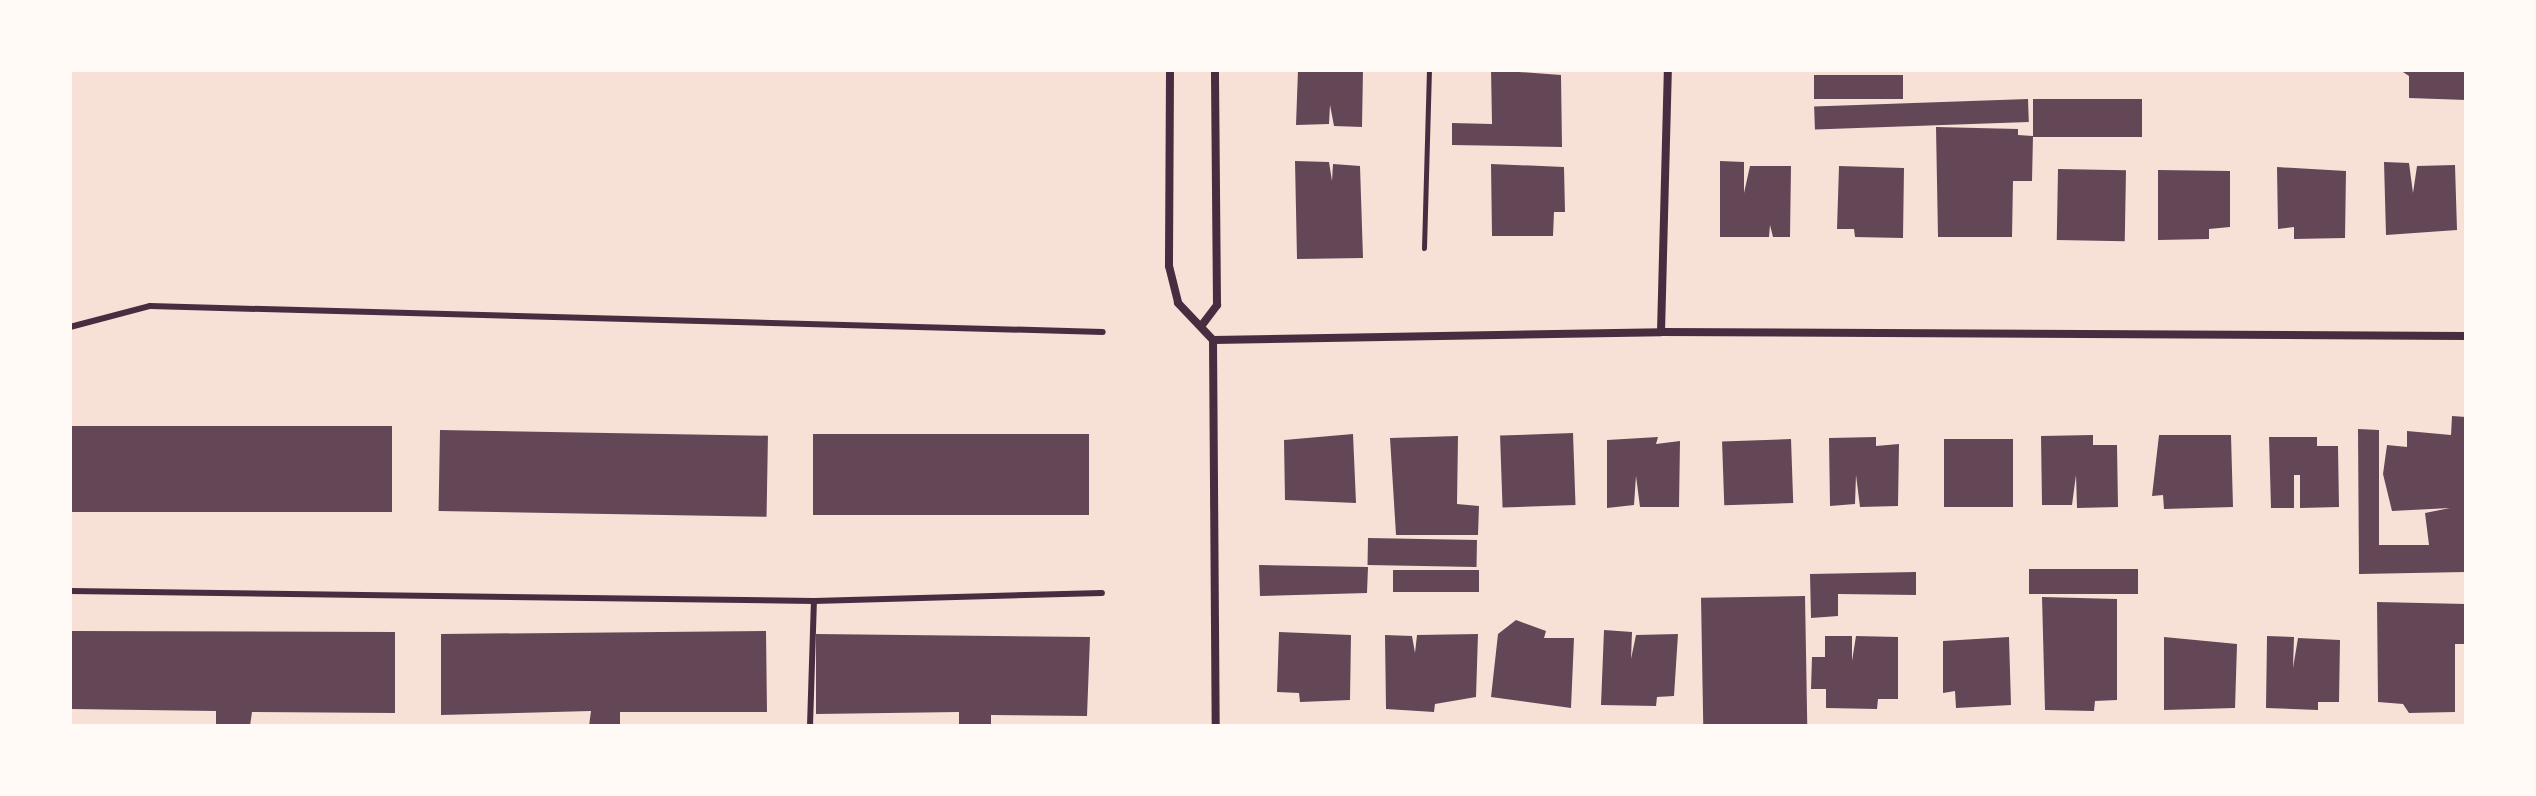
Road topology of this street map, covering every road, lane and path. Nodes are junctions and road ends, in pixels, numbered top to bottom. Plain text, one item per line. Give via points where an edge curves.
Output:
1 (1170, 70) edge
2 (1215, 70) edge
3 (1429, 70) edge
4 (1668, 70) edge
5 (1424, 248) dead end
6 (1202, 325) junction
7 (70, 327) edge
8 (1103, 332) dead end
9 (1661, 332) junction
10 (2466, 336) edge
11 (1213, 340) junction
12 (70, 591) edge
13 (1102, 593) dead end
14 (814, 601) junction
15 (810, 726) edge
16 (1216, 726) edge

1 - 6 street via 1169,266 1178,303
2 - 6 street via 1217,305
3 - 5 path
4 - 9 street
6 - 11 street
7 - 8 lane via 150,306
9 - 10 street
9 - 11 street
11 - 16 street
12 - 14 lane
13 - 14 lane
14 - 15 lane

